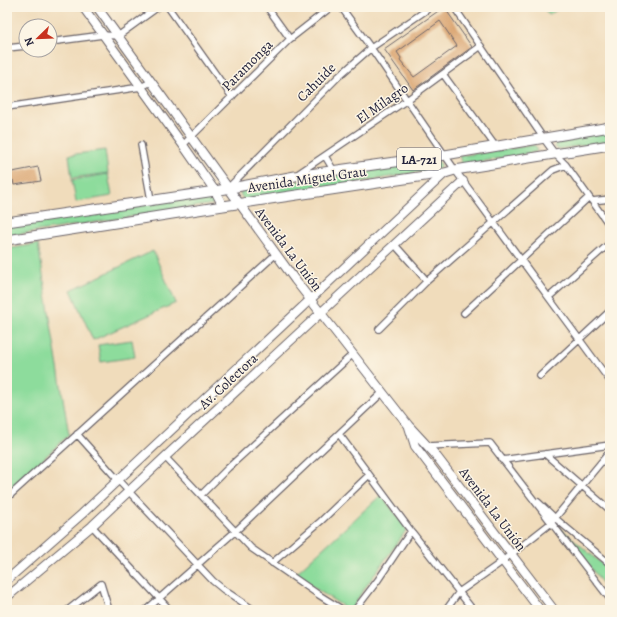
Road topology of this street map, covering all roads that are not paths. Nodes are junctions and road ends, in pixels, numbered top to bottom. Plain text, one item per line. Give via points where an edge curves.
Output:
1 (83, 7) edge
2 (97, 7) edge
3 (158, 7) edge
4 (168, 7) edge
5 (267, 7) edge
6 (331, 7) edge
7 (341, 7) edge
8 (431, 7) edge
9 (454, 7) edge
10 (103, 35) junction
11 (118, 36) junction
12 (290, 39) junction
13 (58, 41) edge
14 (481, 46) junction
15 (18, 47) edge
16 (7, 48) edge
17 (372, 48) junction
18 (443, 74) junction
19 (151, 82) junction
20 (141, 87) junction
21 (232, 96) junction
22 (407, 100) junction
23 (7, 107) edge
24 (610, 127) edge
25 (190, 137) junction
26 (544, 139) junction
27 (141, 145) dead end
28 (183, 145) junction
29 (610, 145) edge
30 (496, 147) junction
31 (555, 154) junction
32 (445, 155) junction
33 (325, 156) junction
34 (566, 165) junction
35 (455, 170) junction
36 (334, 171) junction
37 (445, 173) junction
38 (295, 176) junction
39 (463, 181) junction
40 (228, 188) junction
41 (215, 191) junction
42 (591, 199) junction
43 (610, 199) edge
44 (151, 200) junction
45 (239, 203) junction
46 (223, 206) junction
47 (7, 222) edge
48 (494, 222) junction
49 (610, 226) edge
50 (7, 240) edge
51 (610, 243) edge
52 (395, 245) junction
53 (276, 254) junction
54 (521, 260) junction
55 (427, 281) junction
56 (549, 297) junction
57 (310, 299) junction
58 (610, 311) edge
59 (464, 313) dead end
60 (321, 314) junction
61 (378, 329) dead end
62 (579, 339) junction
63 (353, 354) junction
64 (540, 376) dead end
65 (610, 381) edge
66 (383, 392) junction
67 (409, 426) junction
68 (77, 434) junction
69 (339, 434) junction
70 (610, 445) edge
71 (427, 446) junction
72 (601, 446) junction
73 (545, 454) junction
74 (609, 456) edge
75 (165, 457) junction
76 (502, 460) junction
77 (369, 475) junction
78 (118, 480) junction
79 (582, 485) junction
80 (129, 492) junction
81 (201, 495) junction
82 (7, 498) edge
83 (610, 510) edge
84 (553, 520) junction
85 (92, 526) junction
86 (411, 531) junction
87 (235, 532) junction
88 (511, 554) junction
89 (503, 561) junction
90 (272, 563) junction
91 (610, 564) edge
92 (198, 565) junction
93 (7, 580) edge
94 (459, 592) junction
95 (7, 597) edge
96 (159, 598) junction
97 (610, 599) edge
98 (68, 610) edge
99 (109, 610) edge
100 (146, 610) edge
101 (170, 610) edge
102 (254, 610) edge
103 (343, 610) edge
104 (355, 610) edge
105 (446, 610) edge
106 (473, 610) edge
107 (540, 610) edge
108 (554, 610) edge

1 - 10 street
2 - 11 street, Avenida La Unión
3 - 11 street
4 - 21 street
5 - 12 street
6 - 12 street, Paramonga
7 - 17 street
8 - 17 street, Cahuide
9 - 14 street
10 - 11 street
10 - 13 street
10 - 20 street
11 - 19 street, Avenida La Unión
12 - 21 street, Paramonga
14 - 18 street, El Milagro
14 - 26 street
15 - 16 street
17 - 22 street
17 - 40 street, Cahuide via 339,76
18 - 22 street, El Milagro
18 - 30 street
19 - 20 street
19 - 25 street, Avenida La Unión
20 - 23 street
20 - 28 street
21 - 25 street, Paramonga
22 - 32 street
22 - 33 street, El Milagro
24 - 26 main road, Avenida Miguel Grau / LA-721
25 - 28 street, Paramonga
25 - 40 street, Avenida La Unión
26 - 30 main road, Avenida Miguel Grau / LA-721
26 - 31 street
27 - 44 street
28 - 41 street
29 - 31 main road, Avenida Miguel Grau / LA-721
30 - 32 main road, Avenida Miguel Grau / LA-721
31 - 34 street
31 - 35 main road, Avenida Miguel Grau / LA-721
32 - 35 street
32 - 36 main road, Avenida Miguel Grau / LA-721
33 - 36 street
33 - 38 street, El Milagro
34 - 42 street
34 - 48 street via 553,170
35 - 37 main road, Avenida Miguel Grau / LA-721
35 - 39 street
36 - 38 main road, Avenida Miguel Grau / LA-721
37 - 45 main road, Avenida Miguel Grau / LA-721
37 - 57 street, Av. Colectora
38 - 40 main road, Avenida Miguel Grau / LA-721
39 - 48 street
39 - 52 street, Av. Colectora
40 - 41 main road, Avenida Miguel Grau / LA-721
40 - 45 street, Avenida La Unión
41 - 44 main road, Avenida Miguel Grau / LA-721
41 - 46 street
42 - 43 street
42 - 49 street
42 - 54 street
44 - 47 main road, Avenida Miguel Grau / LA-721
45 - 46 main road, Avenida Miguel Grau / LA-721
45 - 53 street, Avenida La Unión
46 - 50 main road, Avenida Miguel Grau / LA-721
48 - 54 street
48 - 55 street
51 - 56 street
52 - 55 street
52 - 60 street, Av. Colectora
53 - 57 street, Avenida La Unión
53 - 68 street
54 - 56 street
54 - 59 street
55 - 61 street
56 - 62 street
57 - 60 street, Avenida La Unión
57 - 78 street, Av. Colectora
58 - 62 street
60 - 63 street, Avenida La Unión
60 - 75 street, Av. Colectora
62 - 64 street
62 - 65 street
63 - 66 street, Avenida La Unión
63 - 81 street
66 - 67 street, Avenida La Unión
66 - 69 street
67 - 71 street, Avenida La Unión
67 - 89 street, Avenida La Unión via 415,446
68 - 78 street
68 - 82 street
69 - 77 street
69 - 87 street
70 - 72 street
71 - 76 street via 490,443
71 - 88 street, Avenida La Unión
72 - 73 street
72 - 74 street
73 - 76 street
73 - 79 street
74 - 79 street
75 - 80 street, Av. Colectora
75 - 81 street
76 - 84 street
77 - 86 street
77 - 90 street
78 - 80 street
78 - 93 street, Av. Colectora
79 - 83 street
79 - 84 street
80 - 85 street, Av. Colectora
80 - 92 street
81 - 87 street
84 - 88 street
84 - 91 street
84 - 97 street
85 - 95 street, Av. Colectora
85 - 96 street
86 - 94 street
86 - 104 street
87 - 90 street
87 - 92 street
88 - 89 street
88 - 108 street, Avenida La Unión
89 - 94 street
89 - 107 street, Avenida La Unión
90 - 103 street
92 - 96 street
92 - 102 street via 224,590
94 - 105 street
94 - 106 street
96 - 100 street
96 - 101 street
98 - 99 street via 101,584

